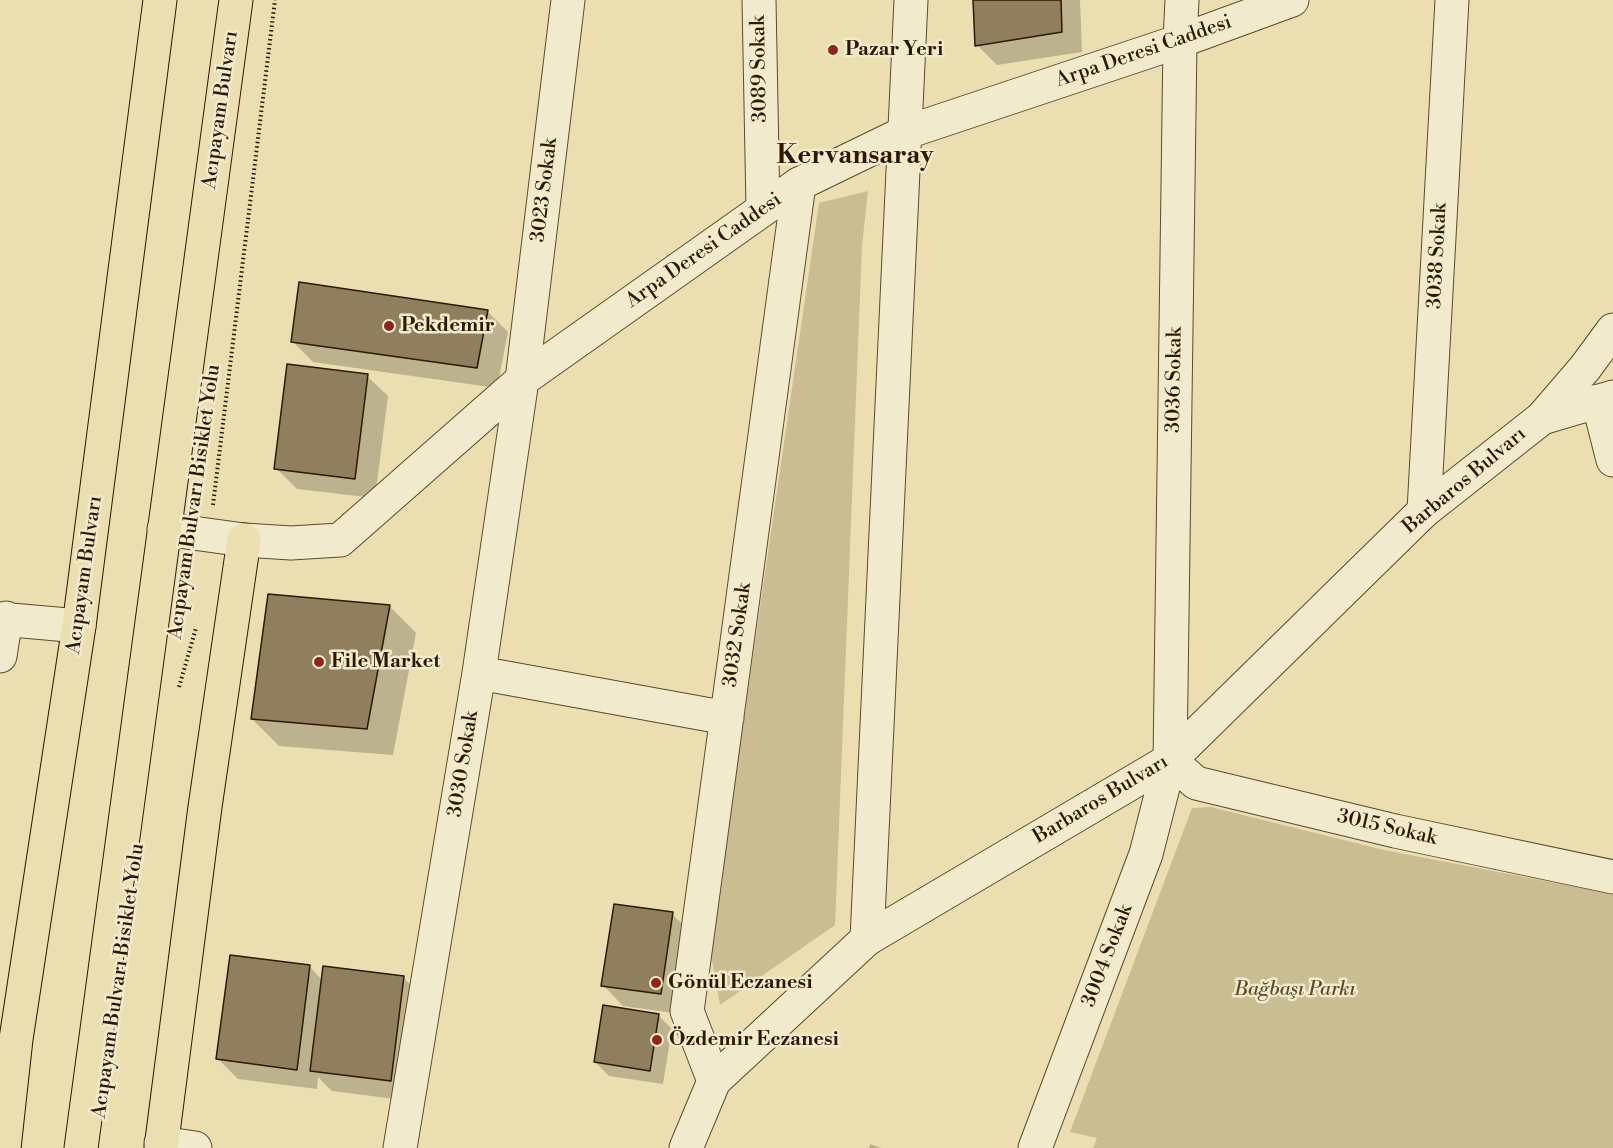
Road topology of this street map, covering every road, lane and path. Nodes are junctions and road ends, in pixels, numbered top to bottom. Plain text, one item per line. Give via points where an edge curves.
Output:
1 (160, 0) edge
2 (236, 0) edge
3 (275, 0) edge
4 (568, 0) edge
5 (759, 0) edge
6 (910, 0) edge
7 (1182, 0) edge
8 (1292, 0) edge
9 (1452, 0) edge
10 (1180, 41) junction
11 (904, 133) junction
12 (799, 184) junction
13 (763, 209) junction
14 (1613, 330) edge
15 (522, 380) junction
16 (1606, 399) edge
17 (1542, 418) junction
18 (1613, 460) edge
19 (1424, 511) junction
20 (164, 529) junction
21 (209, 536) junction
22 (243, 540) junction
23 (3, 618) edge
24 (197, 618) dead end
25 (79, 626) junction
26 (0, 656) edge
27 (479, 673) junction
28 (178, 690) dead end
29 (727, 718) junction
30 (1170, 760) junction
31 (1613, 877) edge
32 (867, 939) junction
33 (714, 1081) junction
34 (161, 1145) edge
35 (3, 1148) edge
36 (81, 1148) edge
37 (195, 1148) edge
38 (400, 1148) edge
39 (686, 1148) edge
40 (1035, 1148) edge

1 - 25 main road, Acıpayam Bulvarı
2 - 20 main road, Acıpayam Bulvarı
3 - 21 path, Acıpayam Bulvarı Bisiklet Yolu
4 - 15 street, 3023 Sokak
5 - 13 street, 3089 Sokak
6 - 11 street
7 - 10 street, 3036 Sokak
8 - 10 street, Arpa Deresi Caddesi
9 - 19 street, 3038 Sokak
10 - 11 street, Arpa Deresi Caddesi
10 - 30 street, 3036 Sokak
11 - 12 street, Arpa Deresi Caddesi
11 - 32 street
12 - 13 street, Arpa Deresi Caddesi
12 - 29 street, 3032 Sokak
13 - 15 street, Arpa Deresi Caddesi
14 - 17 street, Barbaros Bulvarı
15 - 22 street, Arpa Deresi Caddesi via 340,540
15 - 27 street, 3030 Sokak
16 - 17 street
16 - 18 street
17 - 19 street, Barbaros Bulvarı
19 - 30 street, Barbaros Bulvarı
20 - 21 street, Arpa Deresi Caddesi
20 - 36 main road, Acıpayam Bulvarı
21 - 22 street, Arpa Deresi Caddesi
22 - 34 main road
23 - 25 street
23 - 26 street
24 - 28 path, Acıpayam Bulvarı Bisiklet Yolu
25 - 35 main road, Acıpayam Bulvarı
27 - 29 street
27 - 38 street, 3030 Sokak
29 - 33 street, 3032 Sokak via 687,1011
30 - 31 street, 3015 Sokak via 1196,783 1395,831
30 - 32 street, Barbaros Bulvarı
30 - 40 street, 3004 Sokak via 1146,854
32 - 33 street, Barbaros Bulvarı
33 - 39 street, Barbaros Bulvarı
34 - 37 street

